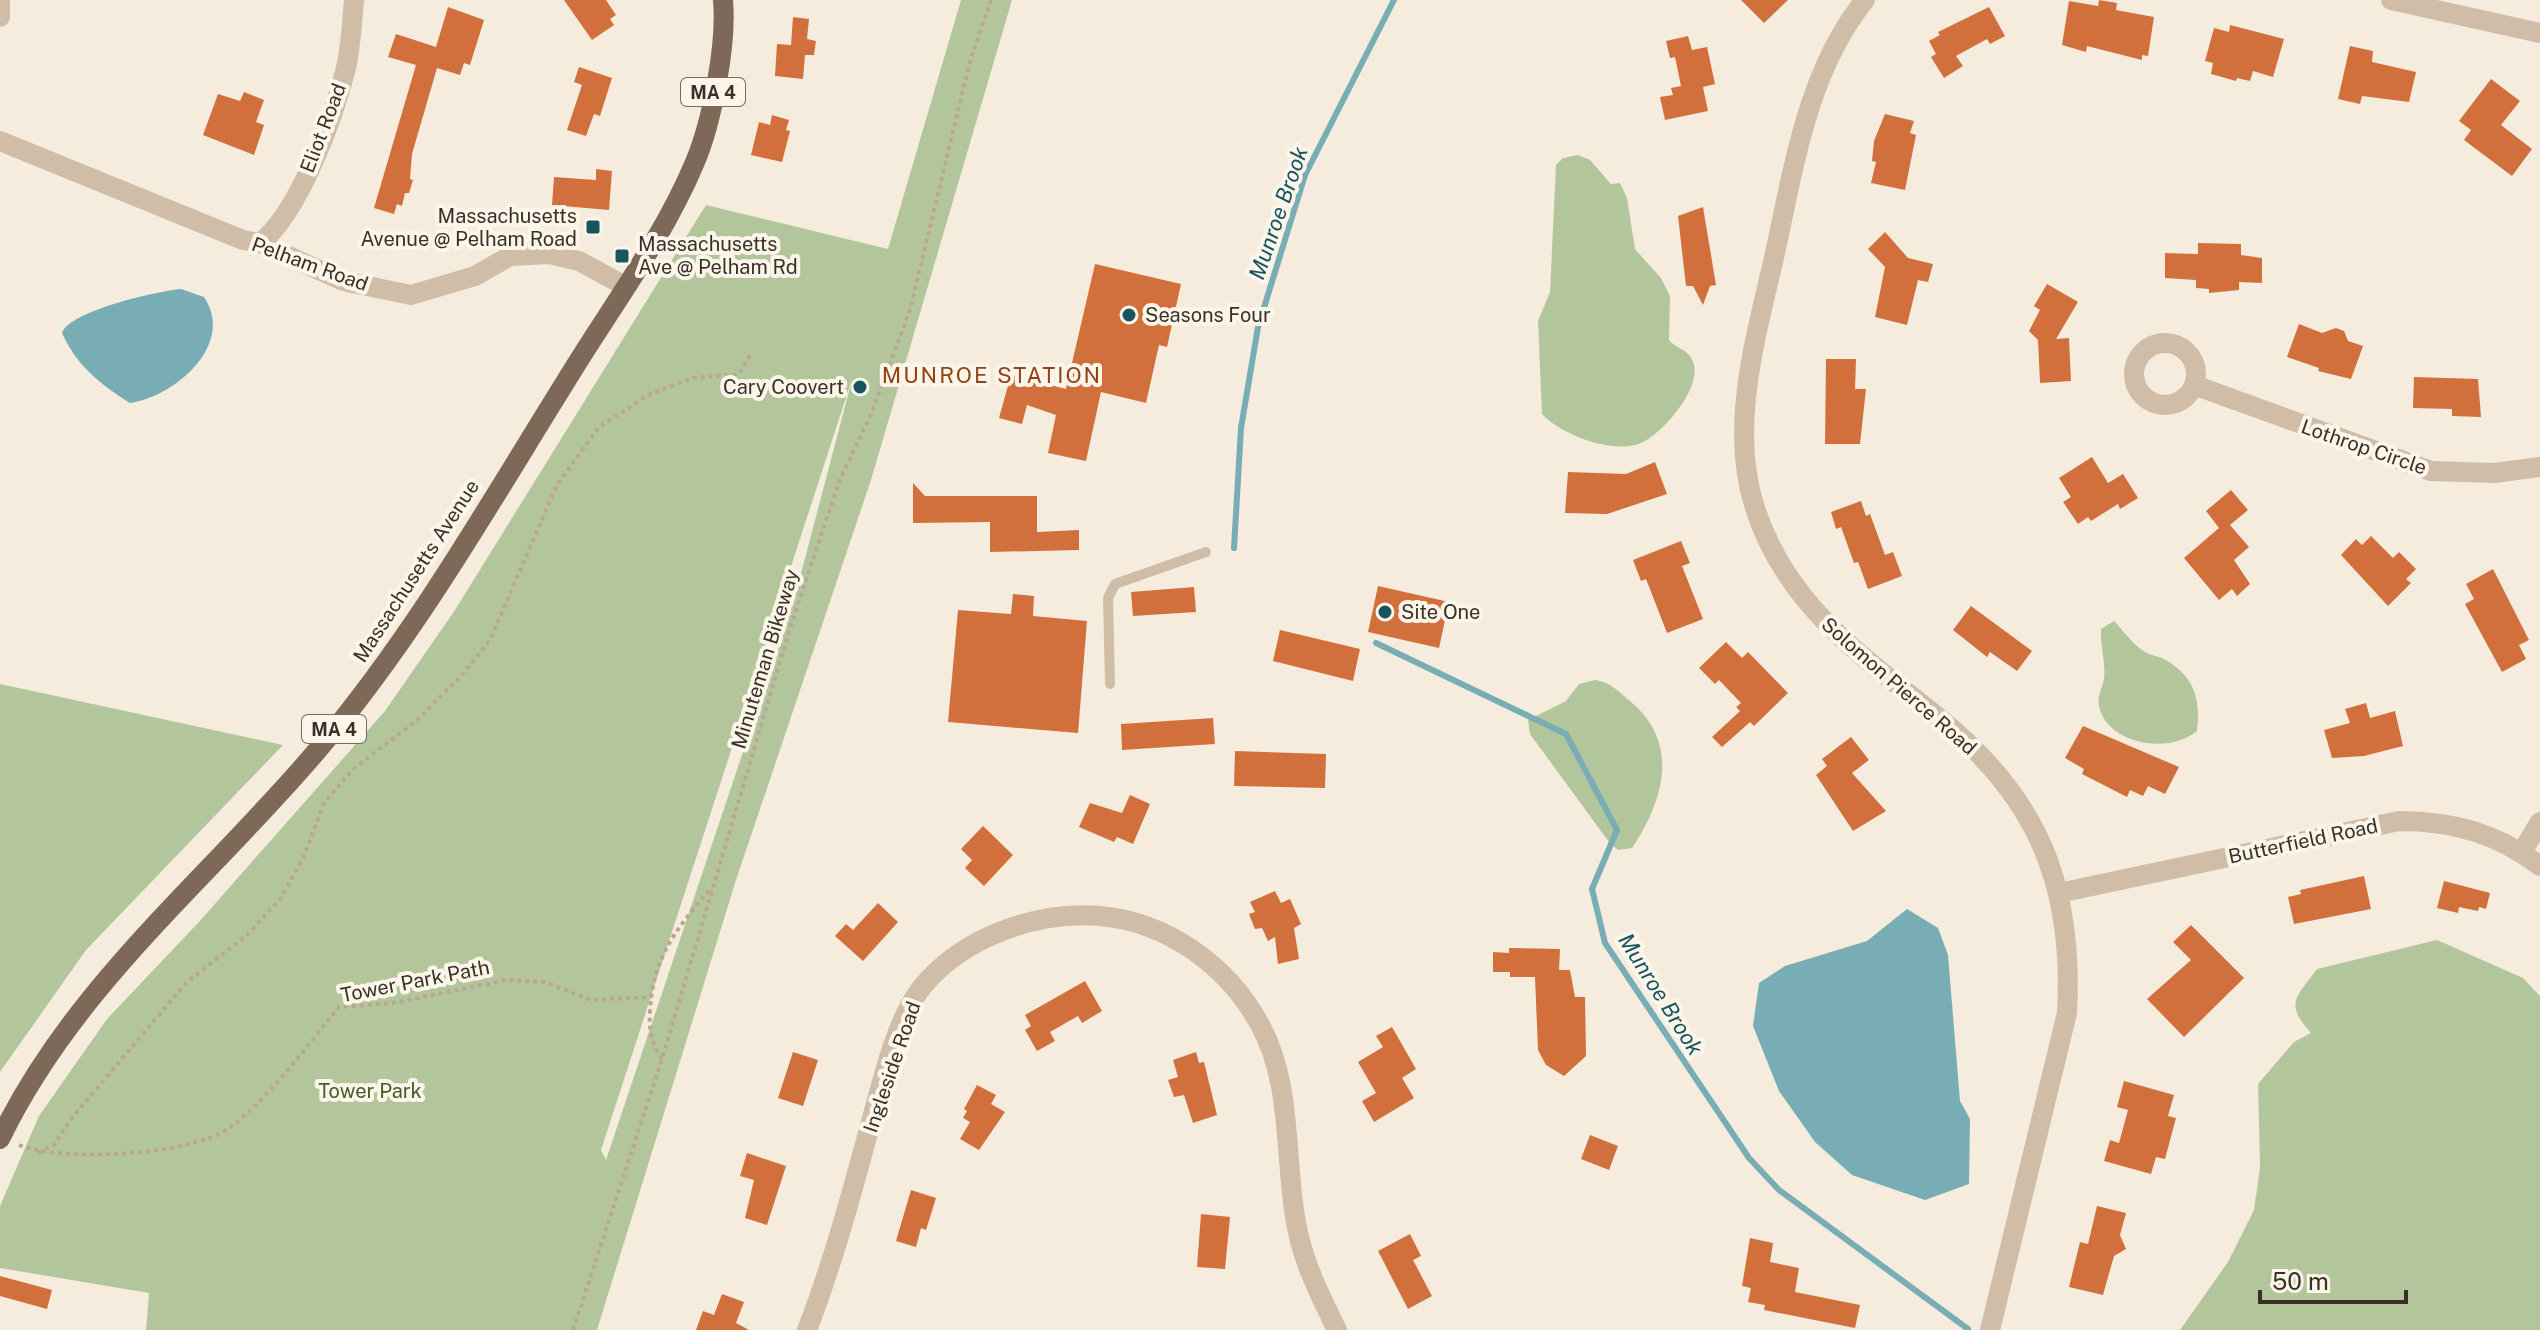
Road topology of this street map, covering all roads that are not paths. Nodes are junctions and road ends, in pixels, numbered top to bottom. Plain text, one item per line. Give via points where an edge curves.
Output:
1 (0, 0) edge
2 (354, 0) edge
3 (723, 0) edge
4 (1865, 0) edge
5 (2391, 0) edge
6 (0, 17) edge
7 (2540, 33) edge
8 (0, 141) edge
9 (260, 243) junction
10 (625, 286) junction
11 (2194, 385) dead end
12 (2540, 467) edge
13 (1206, 552) dead end
14 (1110, 684) dead end
15 (2540, 822) edge
16 (2522, 852) junction
17 (2540, 866) edge
18 (2059, 893) junction
19 (0, 1138) edge
20 (807, 1330) edge
21 (1337, 1330) edge
22 (1990, 1330) edge

1 - 6 street
2 - 9 street, Eliot Road via 346,65 330,119 291,208
3 - 10 main road, Massachusetts Avenue / MA 4 via 704,139 687,180
4 - 18 street, Solomon Pierce Road via 1843,27 1823,68 1751,362 1746,431 1754,507 1772,550 1822,622 1940,719 2007,785 2036,831
5 - 7 street
8 - 9 street, Pelham Road
9 - 10 street, Pelham Road via 343,281 411,295 523,255 579,261
10 - 19 main road, Massachusetts Avenue / MA 4 via 386,666 318,749 127,954 58,1039
11 - 12 street, Lothrop Circle via 2431,471 2494,473
13 - 14 lane via 1115,584 1108,598
15 - 16 street
16 - 17 street, Butterfield Road
16 - 18 street, Butterfield Road via 2450,823 2399,821
18 - 22 street, Solomon Pierce Road via 2070,960 2067,1013
20 - 21 street, Ingleside Road via 882,1085 920,989 965,948 993,934 1086,915 1136,922 1176,939 1227,979 1260,1024 1280,1080 1300,1241

